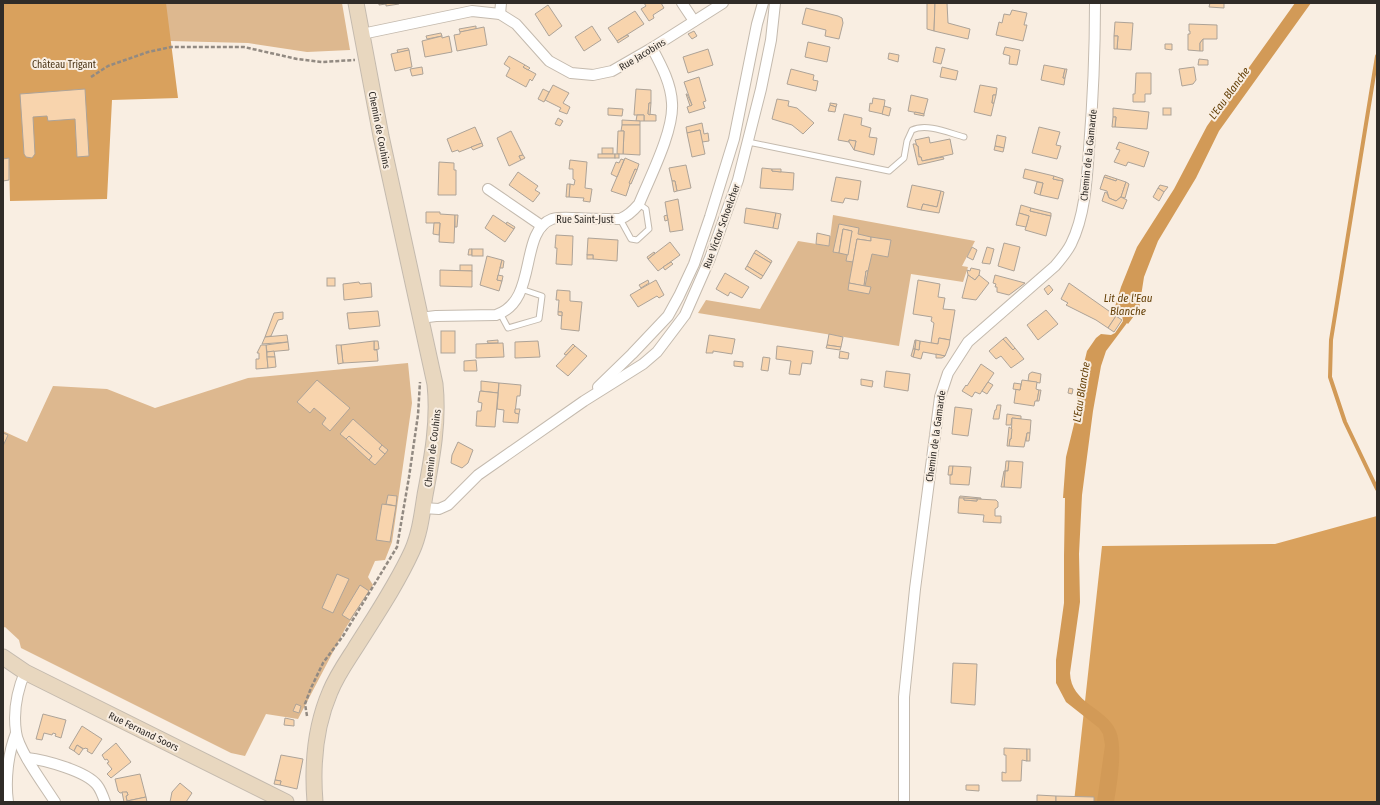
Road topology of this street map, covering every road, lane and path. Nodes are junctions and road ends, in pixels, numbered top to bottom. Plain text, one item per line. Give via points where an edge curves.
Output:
1 (356, 3) edge
2 (501, 3) edge
3 (682, 3) edge
4 (723, 3) edge
5 (763, 3) edge
6 (775, 3) edge
7 (1095, 3) edge
8 (500, 14) junction
9 (694, 21) junction
10 (362, 34) junction
11 (652, 48) junction
12 (366, 58) junction
13 (91, 77) dead end
14 (964, 137) dead end
15 (748, 142) junction
16 (488, 189) dead end
17 (639, 204) junction
18 (620, 219) junction
19 (542, 226) junction
20 (521, 289) junction
21 (500, 313) junction
22 (420, 318) junction
23 (420, 380) dead end
24 (584, 401) junction
25 (423, 508) junction
26 (3, 658) edge
27 (25, 672) junction
28 (318, 729) junction
29 (16, 733) junction
30 (27, 758) junction
31 (8, 802) edge
32 (55, 802) edge
33 (105, 802) edge
34 (286, 802) edge
35 (314, 802) edge
36 (904, 802) edge

1 - 10 street, Chemin de Couhins
2 - 8 street
3 - 9 street
4 - 9 street, Rue Jacobins
5 - 24 street, Rue Victor Schoelcher via 734,139 694,264 668,316
6 - 15 street, Rue Victor Schoelcher via 771,40
7 - 36 street, Chemin de la Gamarde via 1093,100 1087,183 1072,243 1055,266 968,342 948,374 940,397 904,697
8 - 10 street, Rue Jacobins via 472,10
8 - 11 street, Rue Jacobins via 516,24 549,61 571,74 593,75 612,71
9 - 11 street, Rue Jacobins
10 - 12 street, Chemin de Couhins
11 - 17 street, Rue Saint-Just via 663,68 669,87 672,116
12 - 13 path via 322,62 244,47 171,47 108,66
12 - 22 street, Chemin de Couhins
14 - 15 lane via 918,127 912,130 907,140 904,158 889,170
15 - 24 street, Rue Victor Schoelcher via 725,219 685,315 657,352 644,364
16 - 19 street
17 - 18 street, Rue Saint-Just via 630,214
17 - 18 lane via 646,209 649,229 637,240 631,239
18 - 19 street, Rue Saint-Just via 558,218
19 - 20 street, Rue Saint-Just via 536,236
20 - 21 street, Rue Saint-Just via 513,305
20 - 21 lane via 542,296 539,319 508,328
21 - 22 street
22 - 25 street, Chemin de Couhins via 437,400 436,432
23 - 28 path via 418,415 397,547 311,688 305,704 307,718 312,726
24 - 25 street, Rue Victor Schoelcher via 478,475 448,505 439,509
25 - 28 street, Chemin de Couhins via 413,549 335,681 324,706
26 - 27 street, Rue Fernand Soors
27 - 29 street via 15,701
27 - 34 street, Rue Fernand Soors
28 - 35 street, Chemin de Couhins via 314,755
29 - 30 street
29 - 31 street via 11,746
30 - 32 street
30 - 33 street via 43,760 87,777 97,784

